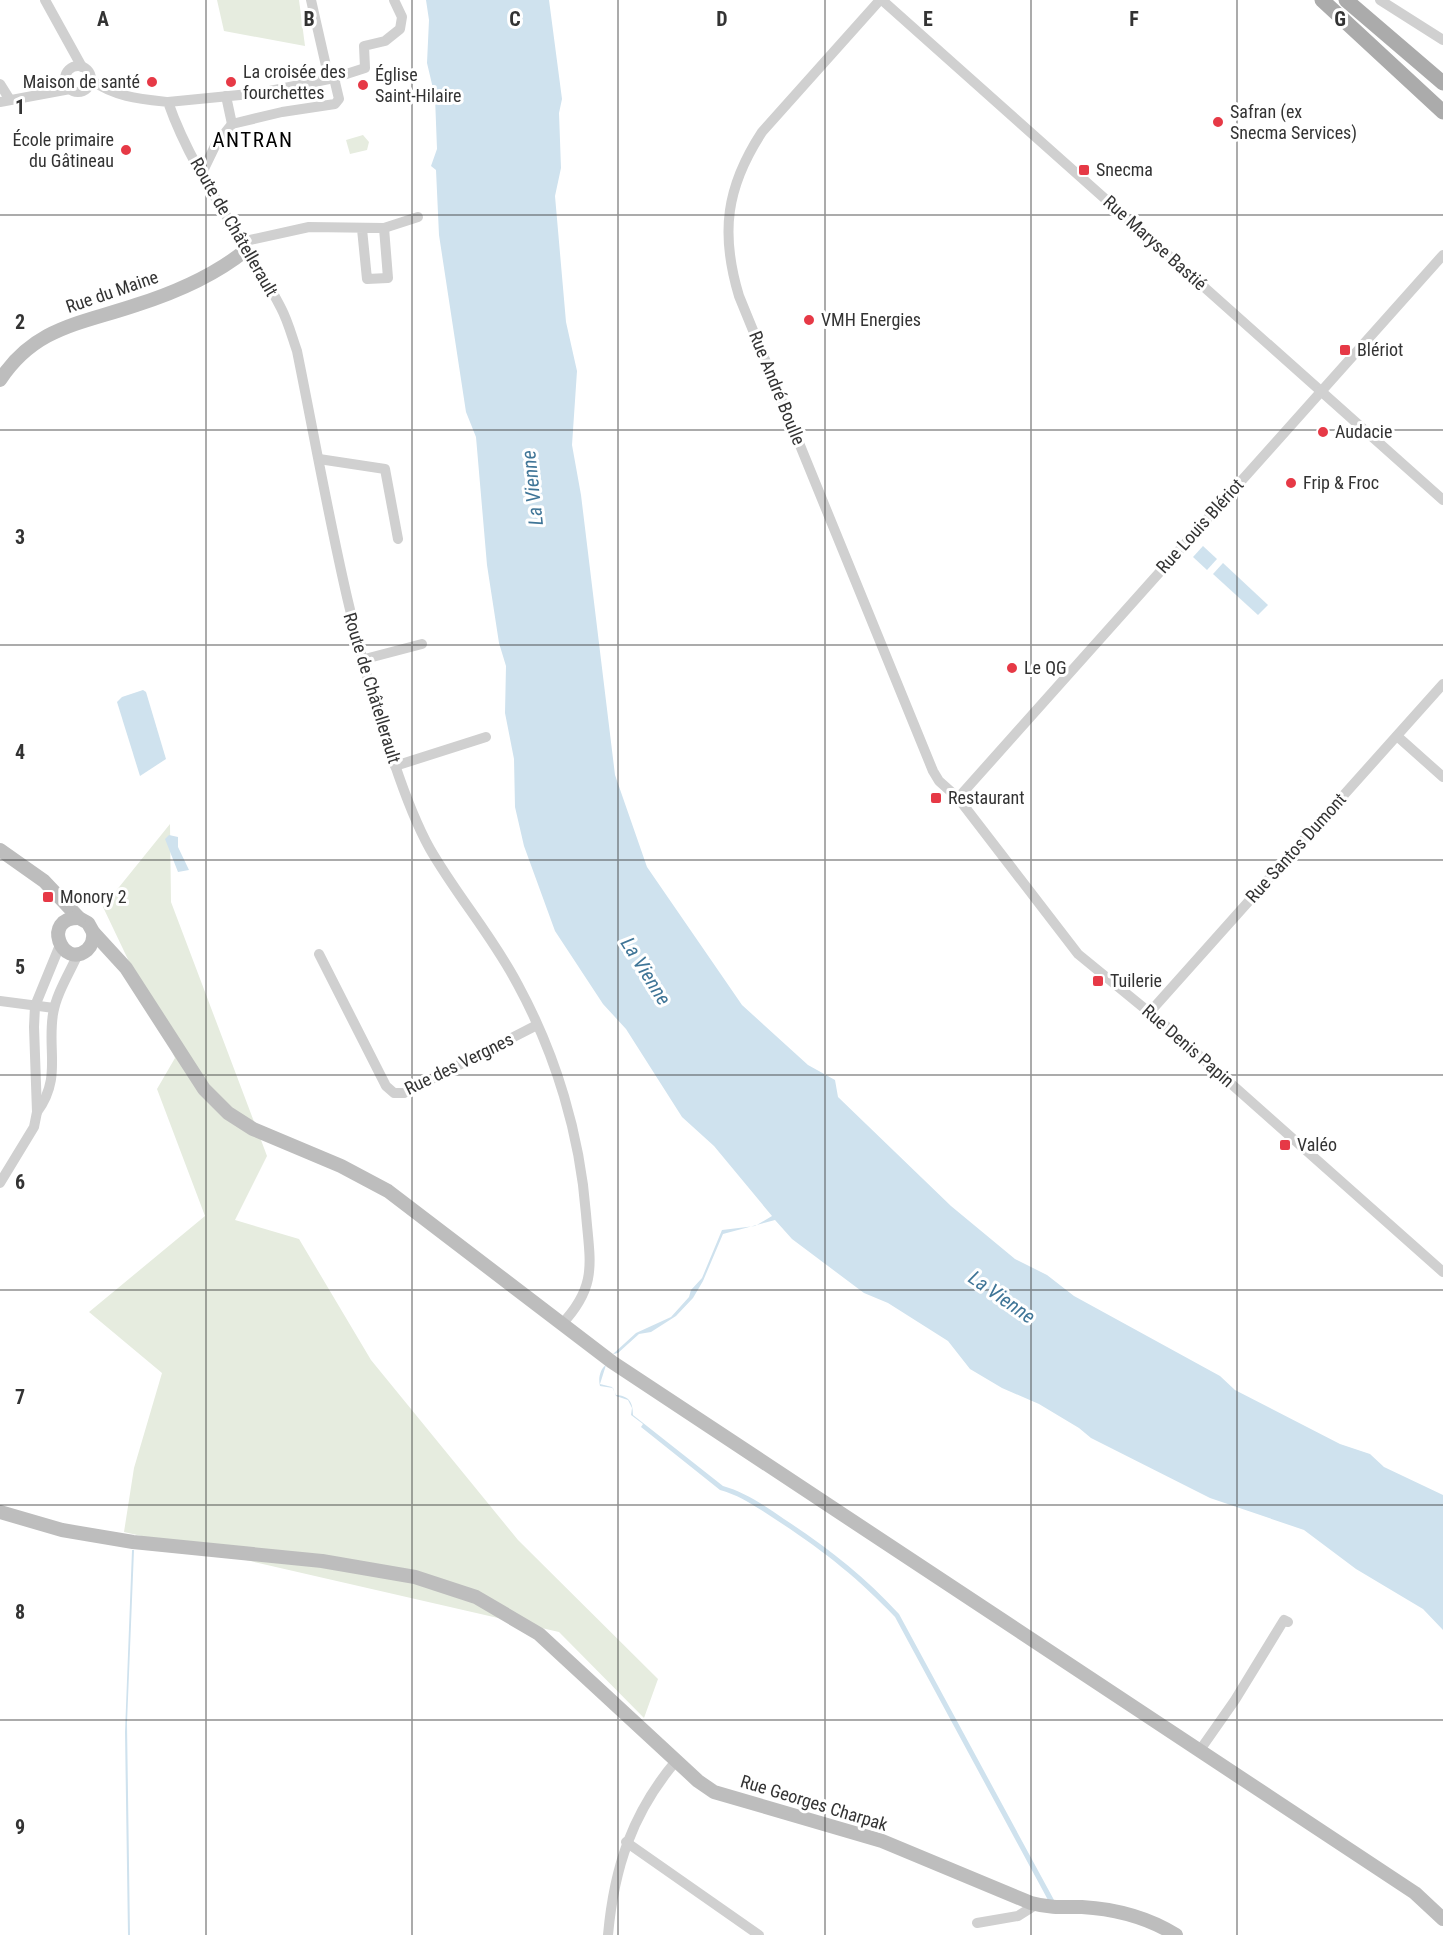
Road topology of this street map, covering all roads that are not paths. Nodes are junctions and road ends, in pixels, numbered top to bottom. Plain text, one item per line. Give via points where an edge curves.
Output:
1 (45, 0) edge
2 (311, 0) edge
3 (394, 0) edge
4 (881, 0) edge
5 (1322, 0) edge
6 (1346, 0) edge
7 (1380, 0) edge
8 (1443, 40) edge
9 (75, 53) junction
10 (82, 66) junction
11 (70, 69) junction
12 (332, 79) junction
13 (1442, 81) edge
14 (0, 84) edge
15 (67, 84) junction
16 (89, 84) junction
17 (226, 96) junction
18 (5, 101) edge
19 (168, 102) junction
20 (1443, 112) edge
21 (232, 124) junction
22 (201, 175) junction
23 (418, 217) dead end
24 (384, 228) junction
25 (362, 229) junction
26 (244, 246) junction
27 (1443, 255) edge
28 (0, 380) edge
29 (1321, 391) junction
30 (319, 459) junction
31 (1443, 500) edge
32 (398, 539) dead end
33 (422, 644) dead end
34 (361, 660) junction
35 (1443, 684) edge
36 (1396, 736) junction
37 (486, 737) dead end
38 (395, 766) junction
39 (1443, 777) edge
40 (958, 798) junction
41 (0, 850) edge
42 (56, 894) junction
43 (79, 918) junction
44 (62, 923) junction
45 (93, 932) junction
46 (60, 945) junction
47 (82, 952) junction
48 (319, 954) dead end
49 (121, 961) junction
50 (0, 1001) edge
51 (35, 1006) junction
52 (54, 1008) junction
53 (1149, 1013) junction
54 (537, 1025) junction
55 (37, 1112) junction
56 (0, 1183) edge
57 (1443, 1272) edge
58 (561, 1325) junction
59 (0, 1512) edge
60 (1288, 1622) dead end
61 (1200, 1750) junction
62 (676, 1761) junction
63 (627, 1842) junction
64 (1037, 1904) junction
65 (1443, 1919) edge
66 (977, 1923) dead end
67 (608, 1935) edge
68 (759, 1935) edge
69 (1176, 1935) edge

1 - 9 street
2 - 12 street
3 - 12 street via 402,17 400,28 385,41 364,46 364,68
4 - 29 street, Rue Maryse Bastié
4 - 40 street, Rue André Boulle via 762,132 750,151 729,209 728,248 739,296 933,771 939,782
5 - 20 main road
6 - 13 main road
7 - 8 street
9 - 10 street
9 - 11 street
10 - 11 street
10 - 16 street via 89,72
11 - 15 street
12 - 17 street
12 - 21 street via 339,99 335,104
14 - 18 street
15 - 16 street via 80,92
15 - 18 street
16 - 19 street via 132,99
17 - 19 street
17 - 21 street
19 - 22 street, Route de Châtellerault
21 - 22 street via 216,144
22 - 26 street, Route de Châtellerault
23 - 24 street
24 - 25 street
24 - 25 street via 388,278 367,279
25 - 26 street via 309,227
26 - 28 street, Rue du Maine via 227,266 139,304 53,331 25,349
26 - 30 street, Route de Châtellerault via 281,309 297,351
27 - 29 street, Rue Louis Blériot
29 - 31 street, Rue Maryse Bastié
29 - 40 street, Rue Louis Blériot
30 - 32 street via 385,469
30 - 34 street, Route de Châtellerault
33 - 34 street
34 - 38 street, Route de Châtellerault
35 - 36 street, Rue Santos Dumont
36 - 39 street
36 - 53 street, Rue Santos Dumont
37 - 38 street
38 - 54 street, Route de Châtellerault via 428,846 500,953
40 - 53 street, Rue Denis Papin via 1078,954
41 - 42 street via 37,875
42 - 43 street
42 - 44 street
43 - 44 street
43 - 45 street
44 - 46 street via 57,934
45 - 47 street via 92,942
45 - 49 street
46 - 47 street via 68,952
46 - 51 street
47 - 49 street via 104,952
47 - 52 street
48 - 54 street, Rue des Vergnes via 386,1086 394,1093 404,1093
49 - 58 street via 193,1074 228,1113 253,1129 341,1166 388,1191
50 - 51 street
51 - 52 street
51 - 55 street
52 - 55 street via 54,1076 47,1099
53 - 57 street, Rue Denis Papin
54 - 58 street, Route de Châtellerault via 569,1113 584,1190 589,1243 587,1288
55 - 56 street via 34,1127
58 - 61 street
59 - 62 street, Rue Georges Charpak via 62,1530 133,1542 322,1561 415,1577 476,1597 539,1634
60 - 61 street via 1284,1620
61 - 65 street via 1415,1893
62 - 63 street via 647,1800
62 - 64 street, Rue Georges Charpak via 714,1792 882,1841
63 - 67 street via 613,1889
63 - 68 street
64 - 66 street via 1018,1916
64 - 69 street, Rue Georges Charpak via 1121,1911

